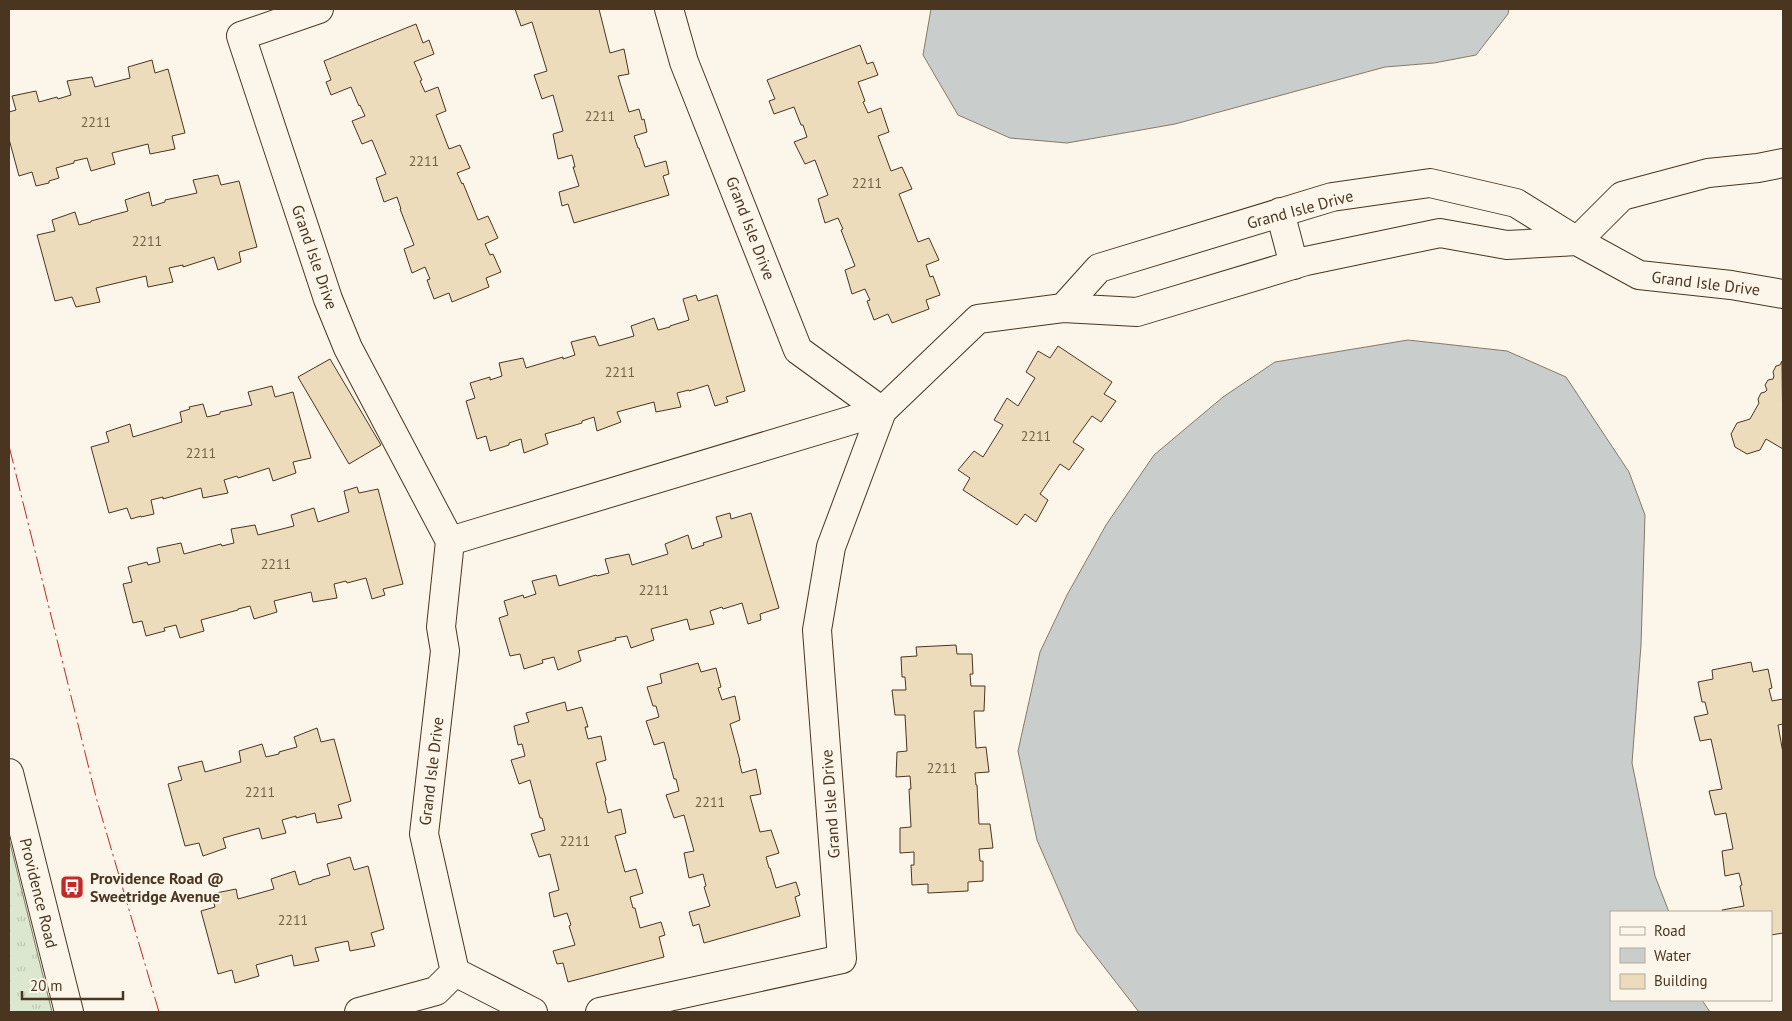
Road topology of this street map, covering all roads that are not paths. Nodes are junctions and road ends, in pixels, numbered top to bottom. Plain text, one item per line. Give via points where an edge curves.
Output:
1 (319, 9) edge
2 (669, 9) edge
3 (1783, 163) edge
4 (1280, 212) junction
5 (1577, 241) junction
6 (1294, 265) junction
7 (1783, 294) edge
8 (1063, 308) junction
9 (882, 411) junction
10 (450, 541) junction
11 (9, 773) edge
12 (455, 972) junction
13 (69, 1012) edge
14 (359, 1012) edge
15 (533, 1012) edge
16 (600, 1012) edge

1 - 10 street, Grand Isle Drive via 241,36 328,300 348,348
2 - 9 street, Grand Isle Drive via 684,62 798,350
3 - 5 street via 1708,172 1622,196
4 - 5 street, Grand Isle Drive via 1332,197 1430,183 1516,203
4 - 6 street
4 - 8 street, Grand Isle Drive via 1099,268
5 - 6 street, Grand Isle Drive via 1507,245 1440,233
5 - 7 street, Grand Isle Drive via 1639,275
6 - 8 street, Grand Isle Drive via 1137,312
8 - 9 street, Grand Isle Drive via 978,319
9 - 10 street, Grand Isle Drive
9 - 16 street, Grand Isle Drive via 831,547 817,630 842,959
10 - 12 street, Grand Isle Drive via 440,627 445,651 424,834
11 - 13 street, Providence Road
12 - 14 street via 436,992
12 - 15 street

